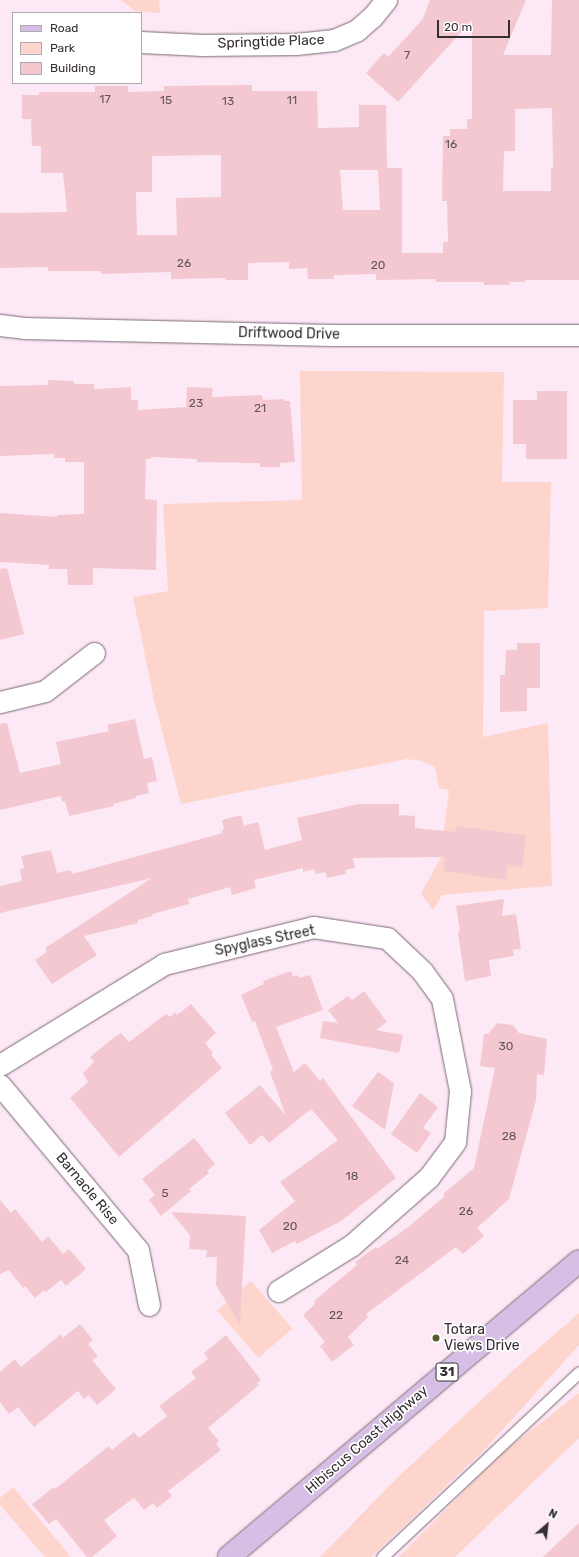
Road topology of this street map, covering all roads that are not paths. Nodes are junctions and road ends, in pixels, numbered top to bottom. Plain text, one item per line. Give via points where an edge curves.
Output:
1 (386, 0) edge
2 (142, 42) edge
3 (0, 325) edge
4 (579, 335) edge
5 (94, 653) dead end
6 (0, 702) edge
7 (0, 1065) edge
8 (0, 1085) edge
9 (579, 1261) edge
10 (278, 1291) dead end
11 (149, 1305) dead end
12 (579, 1372) edge
13 (229, 1557) edge
14 (382, 1557) edge

1 - 2 street, Springtide Place via 357,30 334,40 296,44
3 - 4 street, Driftwood Drive via 24,328 331,335
5 - 6 street via 45,691
7 - 10 street, Spyglass Street via 164,964 313,927 387,938 419,968 442,999 460,1091 455,1142 430,1176 352,1245
8 - 11 street, Barnacle Rise via 138,1250
9 - 13 main road, Hibiscus Coast Highway / 31
12 - 14 lane

